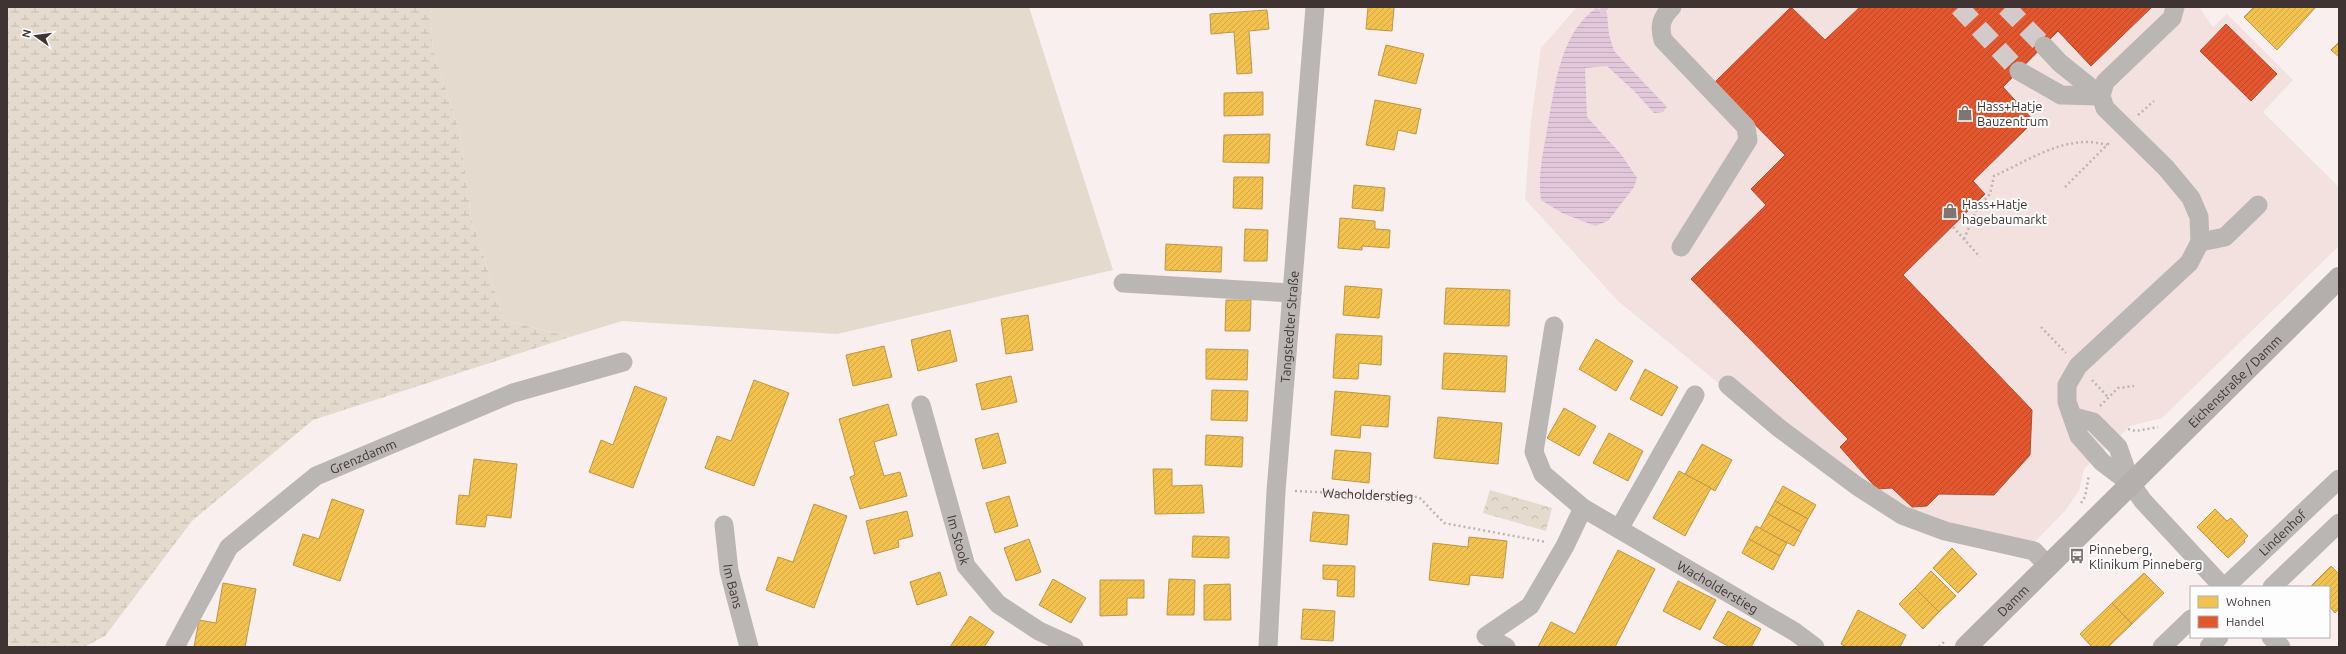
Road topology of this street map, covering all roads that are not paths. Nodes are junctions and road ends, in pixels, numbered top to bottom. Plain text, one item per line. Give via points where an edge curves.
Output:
1 (1315, 7) edge
2 (1672, 7) edge
3 (2175, 7) edge
4 (2044, 46) tunnel mouth
5 (2019, 71) tunnel mouth
6 (2101, 96) junction
7 (2258, 205) dead end
8 (2200, 242) junction
9 (1681, 247) dead end
10 (2339, 278) edge
11 (1123, 283) dead end
12 (1292, 292) junction
13 (1554, 326) dead end
14 (623, 362) dead end
15 (1728, 385) dead end
16 (1695, 395) dead end
17 (921, 405) dead end
18 (2339, 478) edge
19 (2131, 484) junction
20 (1583, 508) junction
21 (2339, 523) edge
22 (724, 525) dead end
23 (1619, 529) junction
24 (2054, 560) junction
25 (2223, 586) edge
26 (2225, 586) edge
27 (2273, 586) edge
28 (2190, 620) edge
29 (2218, 638) edge
30 (2272, 638) edge
31 (175, 647) edge
32 (749, 647) edge
33 (1074, 647) edge
34 (1268, 647) edge
35 (1506, 647) edge
36 (1815, 647) edge
37 (1966, 647) edge
38 (2162, 647) edge
39 (2209, 647) edge
40 (2281, 647) edge

1 - 12 street, Tangstedter Straße
2 - 9 street via 1664,16 1660,28 1664,40 1746,127 1748,140
3 - 6 street via 2172,18 2105,82
4 - 6 street via 2060,63
5 - 6 street via 2061,95
6 - 8 street via 2105,108 2166,168 2191,198 2199,217
7 - 8 street via 2225,237
8 - 19 street, Lindenhof via 2189,263 2078,366 2067,385 2067,402 2079,436 2102,462
10 - 19 main road, Eichenstraße / Damm
11 - 12 street
12 - 34 street, Tangstedter Straße via 1276,491
13 - 20 street, Wacholderstieg via 1534,452 1544,474
14 - 31 street, Grenzdamm via 513,393 316,476 229,548
15 - 24 street via 1785,433 1857,486 1902,515 1945,530 2034,551
16 - 23 street
17 - 33 street, Im Stook via 966,566 998,604 1039,631
18 - 26 street, Lindenhof
19 - 24 main road, Eichenstraße / Damm
19 - 25 street, Lindenhof via 2143,501
20 - 23 street, Wacholderstieg
20 - 35 street via 1565,546 1530,606 1486,636
21 - 27 street
22 - 32 street, Im Bans via 729,571
23 - 36 street, Wacholderstieg via 1795,632
24 - 37 main road, Damm
28 - 38 street
29 - 39 street
30 - 40 street

